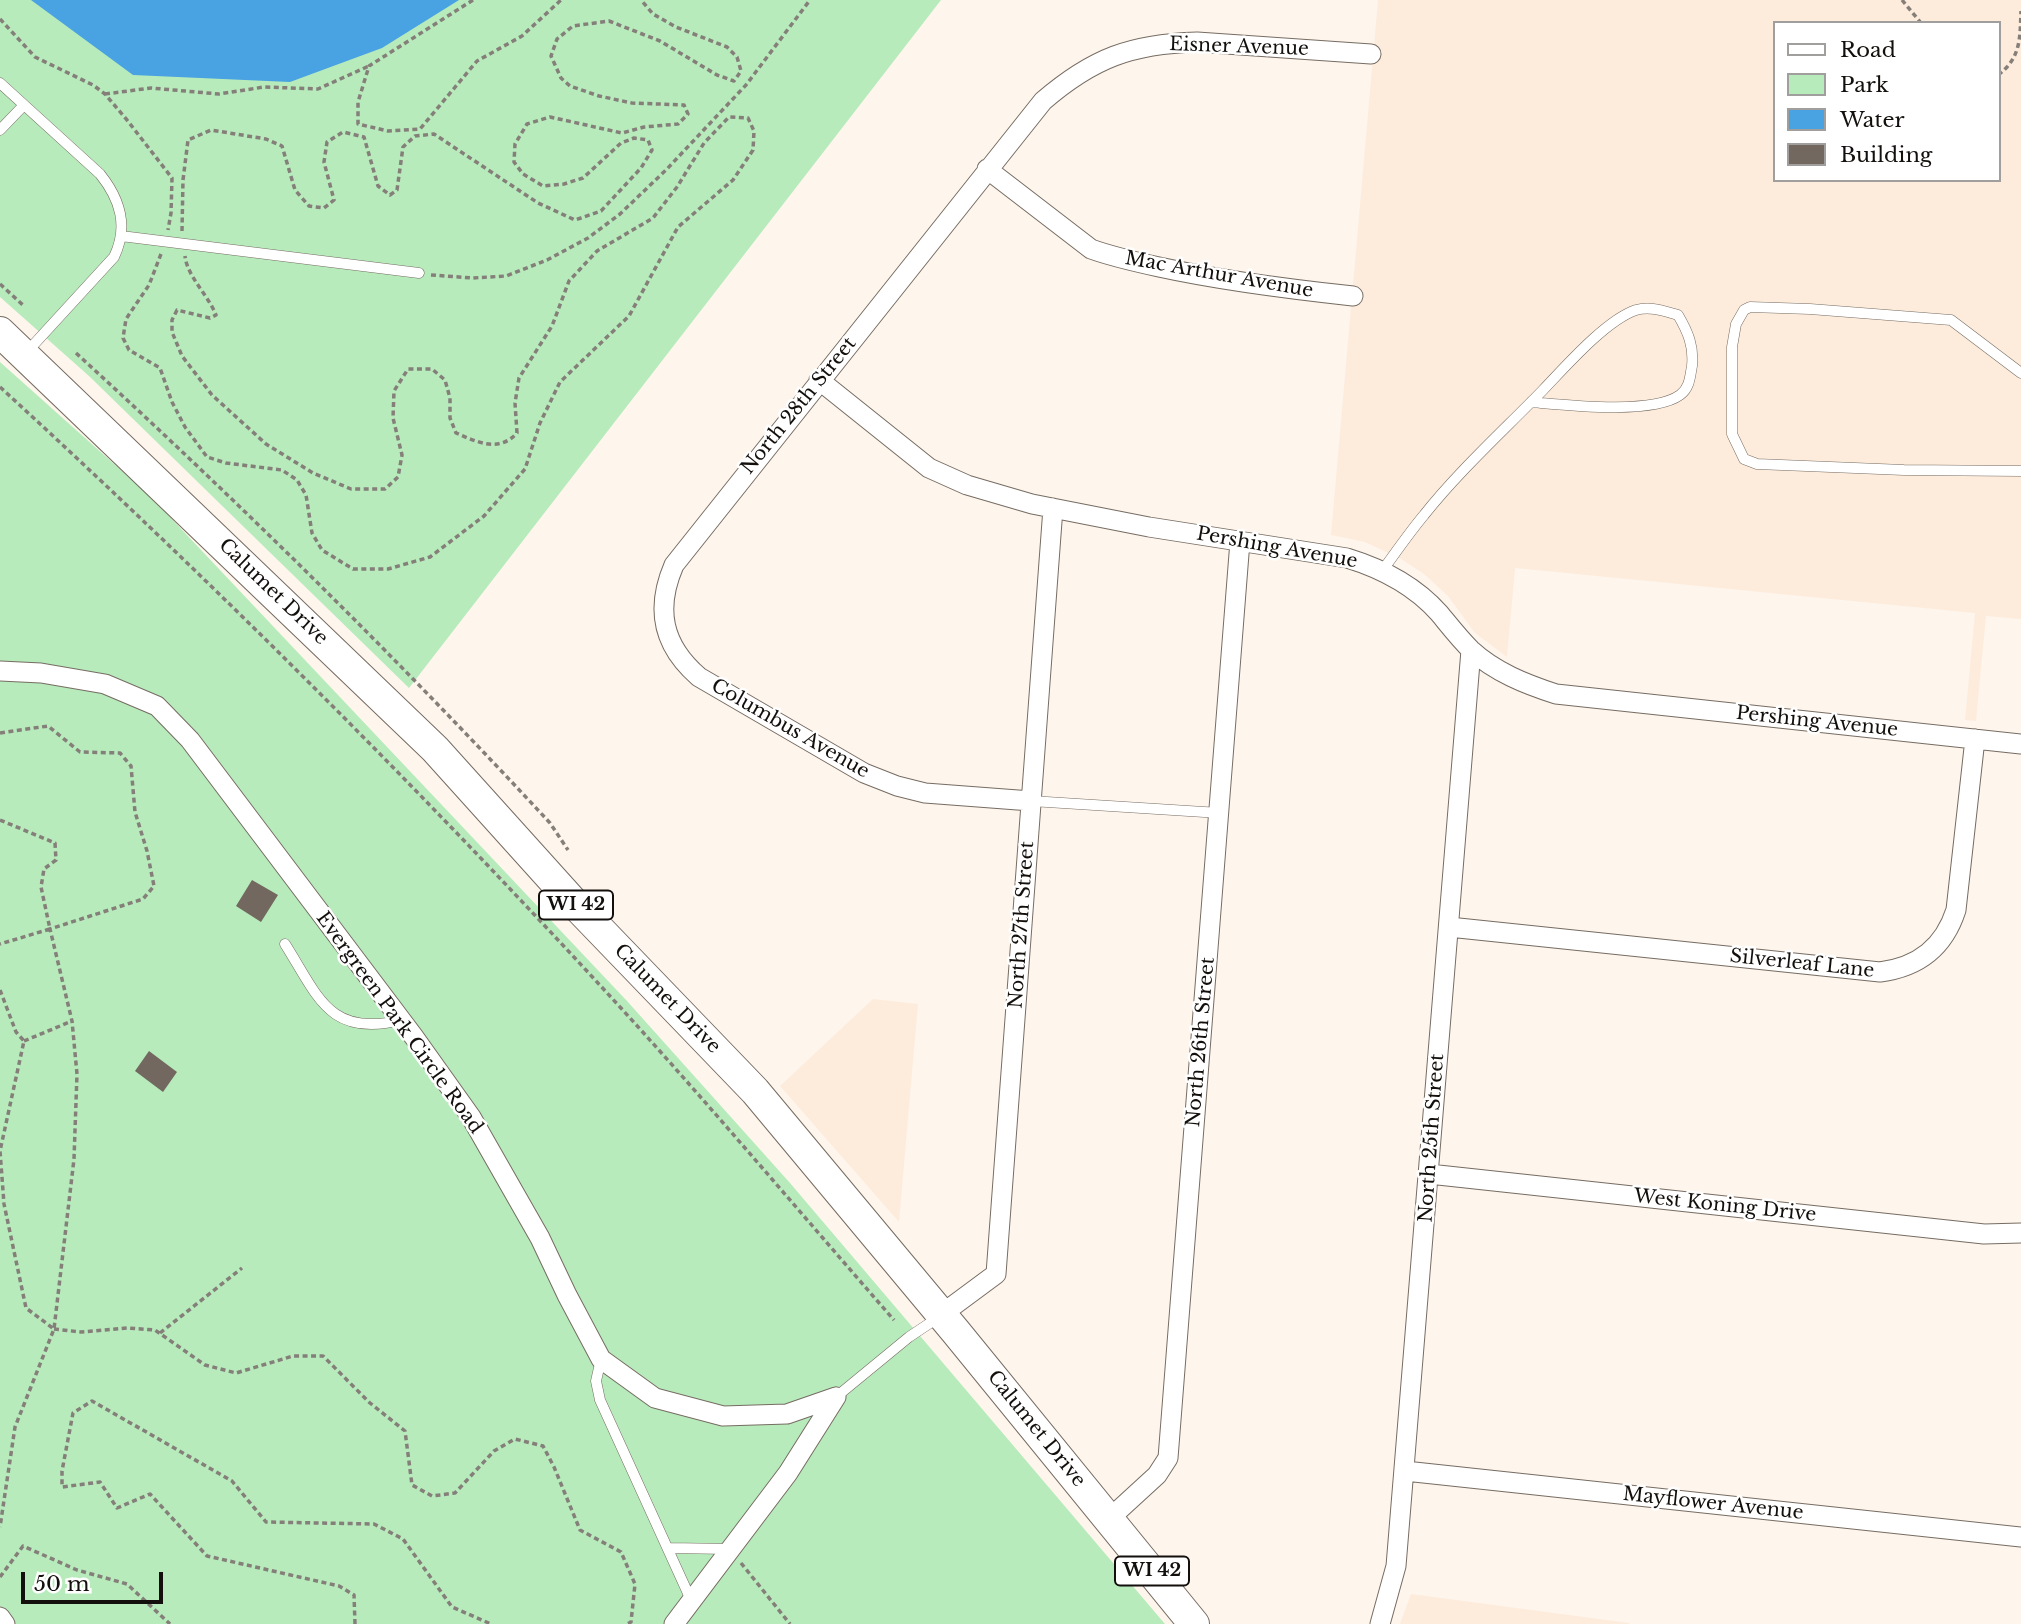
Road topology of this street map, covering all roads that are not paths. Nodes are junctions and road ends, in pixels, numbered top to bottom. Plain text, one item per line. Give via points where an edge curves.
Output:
1 (1371, 54) dead end
2 (0, 83) edge
3 (24, 105) junction
4 (0, 130) edge
5 (987, 169) junction
6 (121, 236) junction
7 (419, 274) road end
8 (1353, 296) dead end
9 (0, 332) edge
10 (25, 355) junction
11 (2021, 373) edge
12 (819, 380) junction
13 (1531, 402) junction
14 (2021, 471) edge
15 (1053, 508) junction
16 (1240, 541) junction
17 (1382, 570) junction
18 (1471, 650) junction
19 (680, 659) joint
20 (0, 671) edge
21 (1975, 739) junction
22 (2021, 744) edge
23 (1031, 801) junction
24 (1220, 813) junction
25 (1448, 927) junction
26 (285, 944) dead end
27 (401, 1020) junction
28 (1429, 1174) junction
29 (2021, 1233) edge
30 (942, 1314) junction
31 (601, 1359) junction
32 (836, 1397) junction
33 (1405, 1471) junction
34 (1109, 1518) junction
35 (2021, 1537) edge
36 (669, 1548) junction
37 (730, 1549) junction
38 (691, 1601) junction
39 (0, 1616) edge
40 (5, 1624) edge
41 (674, 1624) edge
42 (1194, 1624) edge
43 (1380, 1624) edge

1 - 5 street, Eisner Avenue via 1197,42 1116,54 1086,68 1042,101
2 - 3 lane
3 - 4 lane
3 - 6 lane via 106,182 121,212
5 - 8 street, Mac Arthur Avenue via 1091,249 1110,256 1249,284
5 - 12 street, North 28th Street
6 - 7 lane
6 - 10 lane via 114,257
9 - 10 main road, Calumet Drive / WI 42
10 - 30 main road, Calumet Drive / WI 42 via 435,749 572,901 755,1091
11 - 14 lane via 1951,320 1750,307 1736,324 1732,347 1732,434 1744,459 1757,464
12 - 15 street, Pershing Avenue via 929,468 950,479
12 - 19 street, North 28th Street via 674,565 665,591 664,618
13 - 13 lane via 1656,404 1681,394 1689,383 1692,341 1678,315 1636,310 1583,349
13 - 17 lane via 1424,513
15 - 16 street, Pershing Avenue
15 - 23 street, North 27th Street
16 - 17 street, Pershing Avenue via 1348,558
16 - 24 street, North 26th Street
17 - 18 street, Pershing Avenue via 1420,594
18 - 21 street, Pershing Avenue via 1505,674 1556,694
18 - 25 street, North 25th Street
19 - 23 street, Columbus Avenue via 699,677 864,774 925,793
20 - 27 street, Evergreen Park Circle Road via 105,684 157,706 190,740
21 - 22 street, Pershing Avenue
21 - 25 street, Silverleaf Lane via 1956,910 1942,941 1915,964 1880,972
23 - 24 lane
23 - 30 street, North 27th Street via 996,1274
24 - 34 street, North 26th Street via 1168,1458 1157,1475
25 - 28 street, North 25th Street
26 - 27 lane via 327,1009 344,1021 383,1025
27 - 31 street, Evergreen Park Circle Road via 471,1117 540,1238
28 - 29 street, West Koning Drive via 1984,1234
28 - 33 street, North 25th Street
30 - 32 lane, Evergreen Park Circle Road
30 - 34 main road, Calumet Drive / WI 42
31 - 32 street, Evergreen Park Circle Road via 655,1398 723,1416 788,1414
31 - 36 lane via 596,1381 600,1400
32 - 37 street, Evergreen Park Circle Road via 788,1473
33 - 35 street, Mayflower Avenue
33 - 43 street, North 25th Street via 1396,1566
34 - 42 main road, Calumet Drive / WI 42
36 - 37 lane
36 - 38 lane
37 - 38 street, Evergreen Park Circle Road
38 - 41 street, Evergreen Park Circle Road
39 - 40 street

